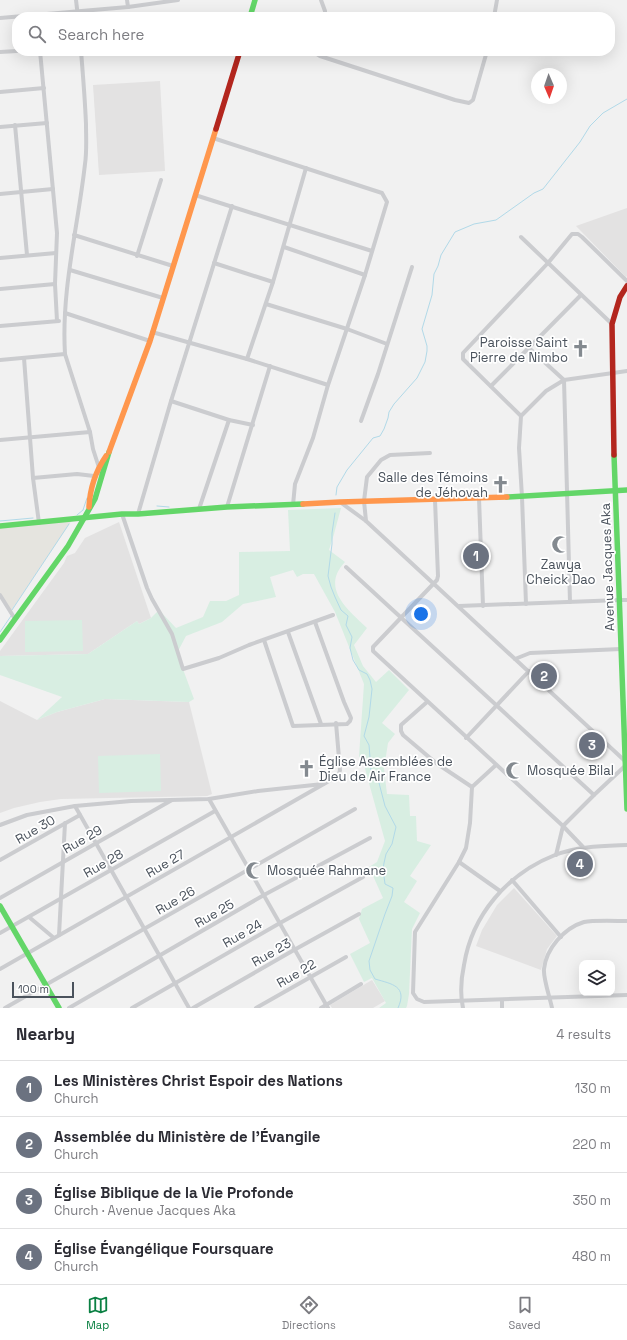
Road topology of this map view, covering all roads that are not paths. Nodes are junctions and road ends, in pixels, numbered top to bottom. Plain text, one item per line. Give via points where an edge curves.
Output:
1 (76, 0) edge
2 (127, 0) edge
3 (174, 0) edge
4 (178, 0) edge
5 (255, 0) edge
6 (322, 0) edge
7 (497, 0) edge
8 (128, 7) junction
9 (78, 11) junction
10 (67, 12) edge
11 (251, 12) edge
12 (325, 12) edge
13 (495, 12) edge
14 (12, 17) edge
15 (0, 18) edge
16 (12, 51) edge
17 (0, 52) edge
18 (41, 56) edge
19 (81, 56) edge
20 (238, 56) edge
21 (320, 56) edge
22 (486, 56) edge
23 (44, 88) junction
24 (0, 92) edge
25 (47, 123) junction
26 (15, 125) junction
27 (0, 127) edge
28 (213, 138) junction
29 (306, 168) junction
30 (161, 180) dead end
31 (53, 189) junction
32 (21, 192) junction
33 (0, 194) edge
34 (195, 195) junction
35 (232, 206) junction
36 (290, 224) junction
37 (74, 235) junction
38 (521, 237) dead end
39 (284, 247) junction
40 (372, 250) junction
41 (56, 253) junction
42 (27, 255) junction
43 (137, 256) junction
44 (0, 258) edge
45 (214, 263) junction
46 (548, 263) junction
47 (173, 266) junction
48 (412, 267) dead end
49 (70, 270) junction
50 (365, 275) junction
51 (627, 281) edge
52 (273, 282) junction
53 (55, 284) junction
54 (627, 286) edge
55 (0, 289) edge
56 (581, 295) junction
57 (163, 298) junction
58 (266, 304) junction
59 (64, 313) junction
60 (64, 320) junction
61 (57, 321) junction
62 (612, 324) junction
63 (0, 326) edge
64 (347, 329) junction
65 (152, 332) junction
66 (150, 340) junction
67 (189, 342) junction
68 (387, 344) junction
69 (529, 348) junction
70 (65, 354) junction
71 (24, 358) junction
72 (247, 359) junction
73 (0, 360) edge
74 (270, 366) junction
75 (627, 371) edge
76 (613, 372) junction
77 (564, 380) junction
78 (328, 384) junction
79 (491, 386) junction
80 (171, 402) junction
81 (521, 416) junction
82 (228, 420) junction
83 (361, 421) dead end
84 (253, 425) junction
85 (90, 432) junction
86 (30, 437) junction
87 (0, 440) edge
88 (109, 452) junction
89 (430, 453) dead end
90 (98, 468) junction
91 (94, 476) junction
92 (33, 478) junction
93 (102, 478) junction
94 (627, 490) edge
95 (615, 491) junction
96 (567, 494) junction
97 (522, 497) junction
98 (479, 498) junction
99 (436, 500) junction
100 (364, 501) junction
101 (340, 502) junction
102 (293, 505) junction
103 (227, 507) junction
104 (90, 509) junction
105 (199, 509) junction
106 (122, 514) junction
107 (138, 514) junction
108 (83, 518) junction
109 (366, 521) junction
110 (39, 523) junction
111 (0, 526) edge
112 (346, 567) dead end
113 (433, 583) junction
114 (0, 595) edge
115 (620, 600) junction
116 (627, 600) edge
117 (570, 602) junction
118 (526, 604) junction
119 (459, 606) junction
120 (484, 606) junction
121 (333, 615) dead end
122 (401, 618) junction
123 (15, 619) junction
124 (315, 622) junction
125 (288, 632) junction
126 (0, 640) edge
127 (264, 640) junction
128 (621, 650) junction
129 (515, 659) junction
130 (529, 671) junction
131 (428, 702) junction
132 (497, 706) junction
133 (336, 723) junction
134 (321, 724) junction
135 (466, 738) junction
136 (626, 743) edge
137 (625, 763) junction
138 (496, 765) junction
139 (325, 784) junction
140 (472, 787) junction
141 (594, 795) junction
142 (174, 799) junction
143 (209, 799) junction
144 (75, 806) junction
145 (355, 809) dead end
146 (627, 809) edge
147 (215, 811) junction
148 (80, 815) junction
149 (65, 823) junction
150 (0, 824) edge
151 (563, 826) junction
152 (230, 838) junction
153 (370, 838) dead end
154 (96, 843) junction
155 (627, 845) edge
156 (583, 847) junction
157 (556, 855) junction
158 (0, 860) edge
159 (63, 862) junction
160 (459, 862) junction
161 (249, 869) junction
162 (111, 870) junction
163 (363, 877) dead end
164 (512, 880) junction
165 (500, 891) junction
166 (264, 895) junction
167 (126, 897) junction
168 (0, 898) edge
169 (61, 898) junction
170 (0, 906) edge
171 (359, 914) dead end
172 (29, 917) junction
173 (627, 921) edge
174 (280, 923) junction
175 (12, 926) junction
176 (144, 929) junction
177 (0, 933) edge
178 (59, 935) junction
179 (561, 936) junction
180 (54, 938) junction
181 (294, 950) junction
182 (27, 953) junction
183 (160, 956) junction
184 (346, 957) dead end
185 (0, 969) edge
186 (310, 976) junction
187 (175, 983) junction
188 (361, 984) dead end
189 (45, 985) junction
190 (627, 995) edge
191 (550, 998) junction
192 (502, 1000) junction
193 (462, 1001) junction
194 (424, 1002) junction
195 (328, 1006) edge
196 (5, 1008) edge
197 (59, 1008) edge
198 (69, 1008) edge
199 (132, 1008) edge
200 (189, 1008) edge
201 (193, 1008) edge
202 (256, 1008) edge
203 (322, 1008) edge
204 (425, 1008) edge
205 (463, 1008) edge
206 (502, 1008) edge
207 (552, 1008) edge

1 - 9 street
2 - 8 street
3 - 4 street
3 - 8 street
5 - 11 street
6 - 12 street
7 - 13 street
8 - 9 street
9 - 10 street
14 - 15 street
16 - 17 street
18 - 23 street
19 - 37 street via 86,162
20 - 28 street
21 - 22 street via 469,102 473,100
23 - 24 street
23 - 25 street
25 - 26 street
25 - 31 street
26 - 27 street
26 - 32 street
28 - 29 street
28 - 34 street
29 - 36 street
29 - 40 street via 382,192 387,202
30 - 43 street
31 - 32 street
31 - 41 street
32 - 33 street
32 - 42 street
34 - 35 street
34 - 47 street
35 - 36 street
35 - 45 street
36 - 39 street
36 - 40 street
37 - 43 street
37 - 49 street
38 - 46 street
39 - 50 street
39 - 52 street
40 - 50 street
41 - 42 street
41 - 53 street
42 - 44 street
43 - 47 street
45 - 52 street
45 - 67 street
46 - 51 street via 572,234 578,234
46 - 56 street
46 - 79 street via 463,353 463,359
47 - 57 street
48 - 68 street
49 - 57 street
49 - 59 street
50 - 64 street
52 - 58 street
53 - 55 street
53 - 61 street
54 - 62 street, Avenue Jacques Aka via 620,297
56 - 62 street
56 - 69 street
57 - 65 street
58 - 64 street
58 - 72 street
59 - 60 street
59 - 66 street
60 - 61 street
60 - 70 street
61 - 63 street
62 - 76 street, Avenue Jacques Aka
64 - 68 street
64 - 78 street
65 - 66 street
65 - 67 street
66 - 88 street
67 - 72 street
67 - 80 street
68 - 83 street
69 - 77 street
69 - 79 street
70 - 71 street
70 - 85 street
71 - 73 street
71 - 86 street
72 - 74 street
74 - 78 street
74 - 84 street
75 - 76 street
76 - 77 street
76 - 95 street, Avenue Jacques Aka
77 - 81 street via 546,391
77 - 96 street
78 - 102 street via 295,484
79 - 81 street
80 - 82 street
80 - 107 street
81 - 97 street via 519,448
82 - 84 street
82 - 105 street
84 - 103 street
85 - 86 street
85 - 90 street
86 - 87 street
86 - 92 street
88 - 90 street
88 - 93 street
89 - 100 street via 385,457 367,477
90 - 91 street
90 - 93 street
91 - 92 street via 77,474
91 - 104 street via 90,487
92 - 110 street
93 - 104 street
94 - 95 street
95 - 96 street
95 - 115 street, Avenue Jacques Aka
96 - 97 street
96 - 117 street
97 - 98 street
97 - 118 street
98 - 99 street
98 - 120 street
99 - 100 street
99 - 113 street via 438,576
100 - 101 street
100 - 109 street
101 - 102 street
101 - 109 street
102 - 103 street
103 - 105 street
104 - 108 street
105 - 107 street
106 - 107 street
106 - 108 street
106 - 127 street via 147,588 172,634 183,669
108 - 110 street
108 - 123 street via 68,546
109 - 113 street
110 - 111 street
112 - 122 street
113 - 119 street
113 - 122 street
114 - 123 street
115 - 116 street
115 - 117 street
115 - 128 street, Avenue Jacques Aka
117 - 118 street
118 - 120 street
119 - 120 street
119 - 129 street
121 - 124 street
122 - 131 street via 373,647 373,651
122 - 132 street
123 - 126 street
124 - 125 street
124 - 133 street via 351,718 347,724
125 - 127 street
125 - 134 street
127 - 134 street via 293,726
128 - 129 street via 530,653
128 - 136 street, Avenue Jacques Aka
129 - 130 street
130 - 132 street
130 - 137 street
131 - 135 street
131 - 140 street via 402,725 403,735 436,763
132 - 135 street
132 - 141 street
133 - 134 street
133 - 139 street, Rue 27 via 340,770 339,774
135 - 138 street
136 - 137 street, Avenue Jacques Aka
137 - 141 street
137 - 146 street, Avenue Jacques Aka
138 - 140 street
138 - 151 street
139 - 143 street
139 - 152 street, Rue 27
140 - 160 street via 466,848
141 - 151 street
142 - 143 street
142 - 144 street
142 - 154 street, Rue 29
143 - 147 street
144 - 148 street
144 - 150 street via 27,815
145 - 161 street, Rue 26
147 - 152 street
147 - 162 street, Rue 28
148 - 149 street, Rue 30
148 - 154 street
149 - 158 street, Rue 30
149 - 159 street
151 - 156 street
151 - 157 street
152 - 161 street
152 - 167 street, Rue 27
153 - 166 street, Rue 25
154 - 159 street, Rue 29
154 - 162 street
155 - 156 street
156 - 157 street
157 - 164 street via 533,865
159 - 168 street, Rue 29
159 - 169 street
160 - 165 street
160 - 194 street via 415,932 413,993 417,999
161 - 166 street
161 - 176 street, Rue 26
162 - 167 street
162 - 169 street, Rue 28
163 - 174 street, Rue 24
164 - 165 street
164 - 179 street
165 - 193 street via 485,910 471,938 462,977
166 - 174 street
166 - 183 street, Rue 25
167 - 176 street
167 - 178 street, Rue 27
169 - 172 street, Rue 28
169 - 178 street
170 - 175 street
171 - 181 street, Rue 23
172 - 175 street, Rue 28
172 - 180 street
173 - 179 street via 585,922
174 - 181 street
174 - 187 street, Rue 24
175 - 177 street, Rue 28
175 - 182 street
176 - 183 street
176 - 189 street, Rue 26
178 - 180 street, Rue 27
179 - 191 street via 550,952 544,970
180 - 182 street, Rue 27
181 - 186 street
181 - 201 street, Rue 23
182 - 185 street, Rue 27
182 - 189 street
183 - 187 street
183 - 198 street, Rue 25
184 - 186 street, Rue 22
186 - 195 street
186 - 202 street, Rue 22
187 - 199 street, Rue 24
187 - 200 street
188 - 195 street
189 - 196 street, Rue 26
189 - 197 street
190 - 191 street
191 - 192 street
191 - 207 street
192 - 193 street
192 - 206 street
193 - 194 street
193 - 205 street
194 - 204 street
195 - 203 street

